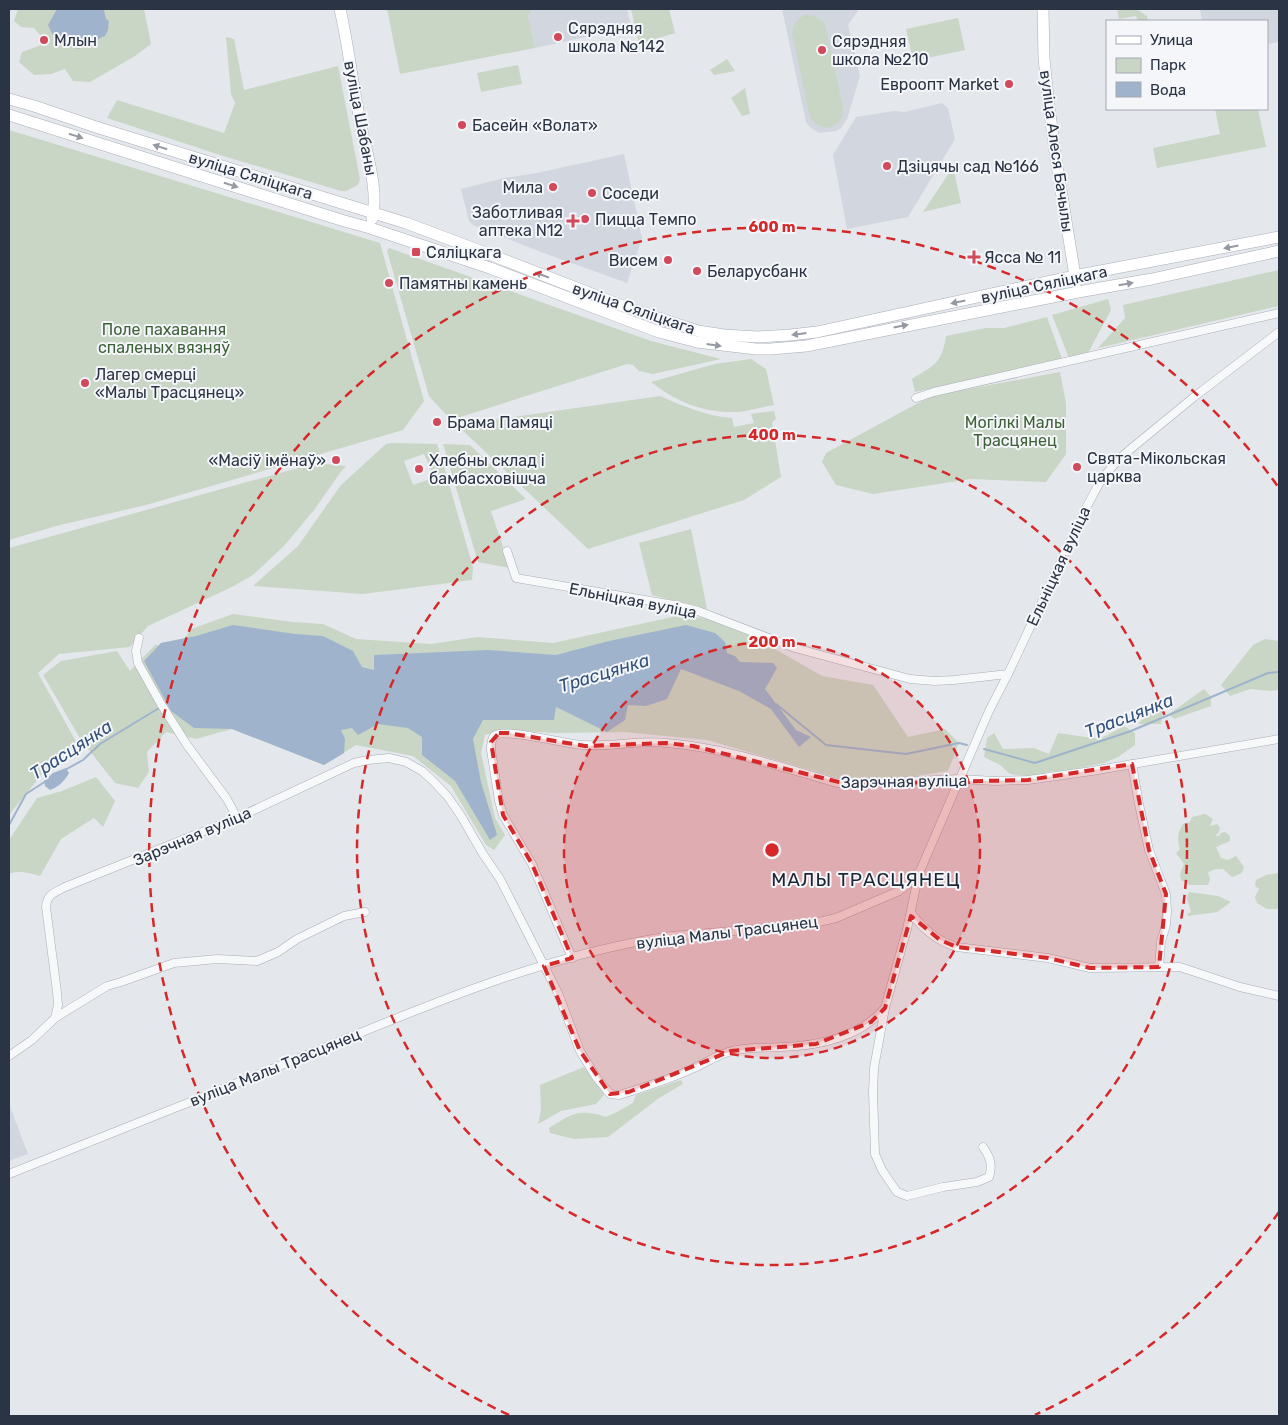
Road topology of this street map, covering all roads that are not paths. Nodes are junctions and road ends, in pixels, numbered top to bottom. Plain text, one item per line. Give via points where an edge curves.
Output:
1 (340, 9) edge
2 (1043, 9) edge
3 (9, 99) edge
4 (34, 106) junction
5 (9, 114) edge
6 (30, 121) junction
7 (374, 212) junction
8 (370, 228) junction
9 (1279, 237) edge
10 (1279, 251) edge
11 (1074, 276) junction
12 (1078, 292) junction
13 (1279, 313) edge
14 (1279, 332) edge
15 (916, 398) dead end
16 (507, 551) dead end
17 (139, 638) dead end
18 (1008, 674) junction
19 (1279, 739) edge
20 (1132, 764) junction
21 (959, 779) junction
22 (237, 818) junction
23 (920, 871) junction
24 (899, 890) junction
25 (365, 912) dead end
26 (911, 913) junction
27 (572, 958) junction
28 (544, 966) junction
29 (1159, 968) junction
30 (1279, 996) edge
31 (885, 1008) junction
32 (55, 1018) junction
33 (9, 1056) edge
34 (983, 1146) dead end
35 (9, 1174) edge

1 - 7 main road, вуліца Шабаны via 374,187
2 - 11 main road, вуліца Алеся Бачылы via 1048,98
3 - 4 main road, вуліца Сяліцкага
4 - 6 main road
7 -> 4 main road, вуліца Сяліцкага
5 - 6 main road, вуліца Сяліцкага
6 -> 8 main road, вуліца Сяліцкага
7 - 8 main road, вуліца Шабаны
11 -> 7 main road, вуліца Сяліцкага via 817,332 724,335 698,331 628,308
8 -> 12 main road, вуліца Сяліцкага via 490,268 660,332 739,348 806,346
9 -> 11 main road, вуліца Сяліцкага
12 -> 10 main road, вуліца Сяліцкага
11 - 12 main road, вуліца Алеся Бачылы
13 - 15 street
14 - 18 street, Ельніцкая вуліца via 1194,397 1104,475
16 - 18 street, Ельніцкая вуліца via 516,578 698,611 795,648 910,679 935,681
17 - 22 street via 138,663 187,745
18 - 21 street, Ельніцкая вуліца
19 - 20 street, Зарэчная вуліца
20 - 21 street, Зарэчная вуліца via 1028,780
20 - 29 street via 1150,850 1166,894 1166,925
21 - 23 street, вуліца Малы Трасцянец
21 - 27 street, Зарэчная вуліца via 838,783 722,750 666,742 584,746 508,733 494,736 491,750 503,815 532,864
22 - 28 street, Зарэчная вуліца via 354,763 389,758 414,766 433,781 461,816 500,879
22 - 32 street, Зарэчная вуліца via 65,887 46,899 57,992
23 - 24 street, вуліца Малы Трасцянец
23 - 26 street
24 - 26 street via 910,900
24 - 27 street, вуліца Малы Трасцянец via 846,915 806,925 671,936
25 - 32 street via 344,916 257,961 217,959 174,963 107,986
26 - 29 street via 940,940 957,948 1048,958 1090,968
26 - 31 street
27 - 28 street, вуліца Малы Трасцянец
28 - 31 street via 587,1063 607,1092 619,1096 731,1051 806,1046 828,1041 871,1022
28 - 35 street, вуліца Малы Трасцянец via 441,1000
29 - 30 street via 1180,967
31 - 34 street via 872,1092 874,1146 882,1170 897,1192 908,1196 989,1177 990,1158
32 - 33 street

